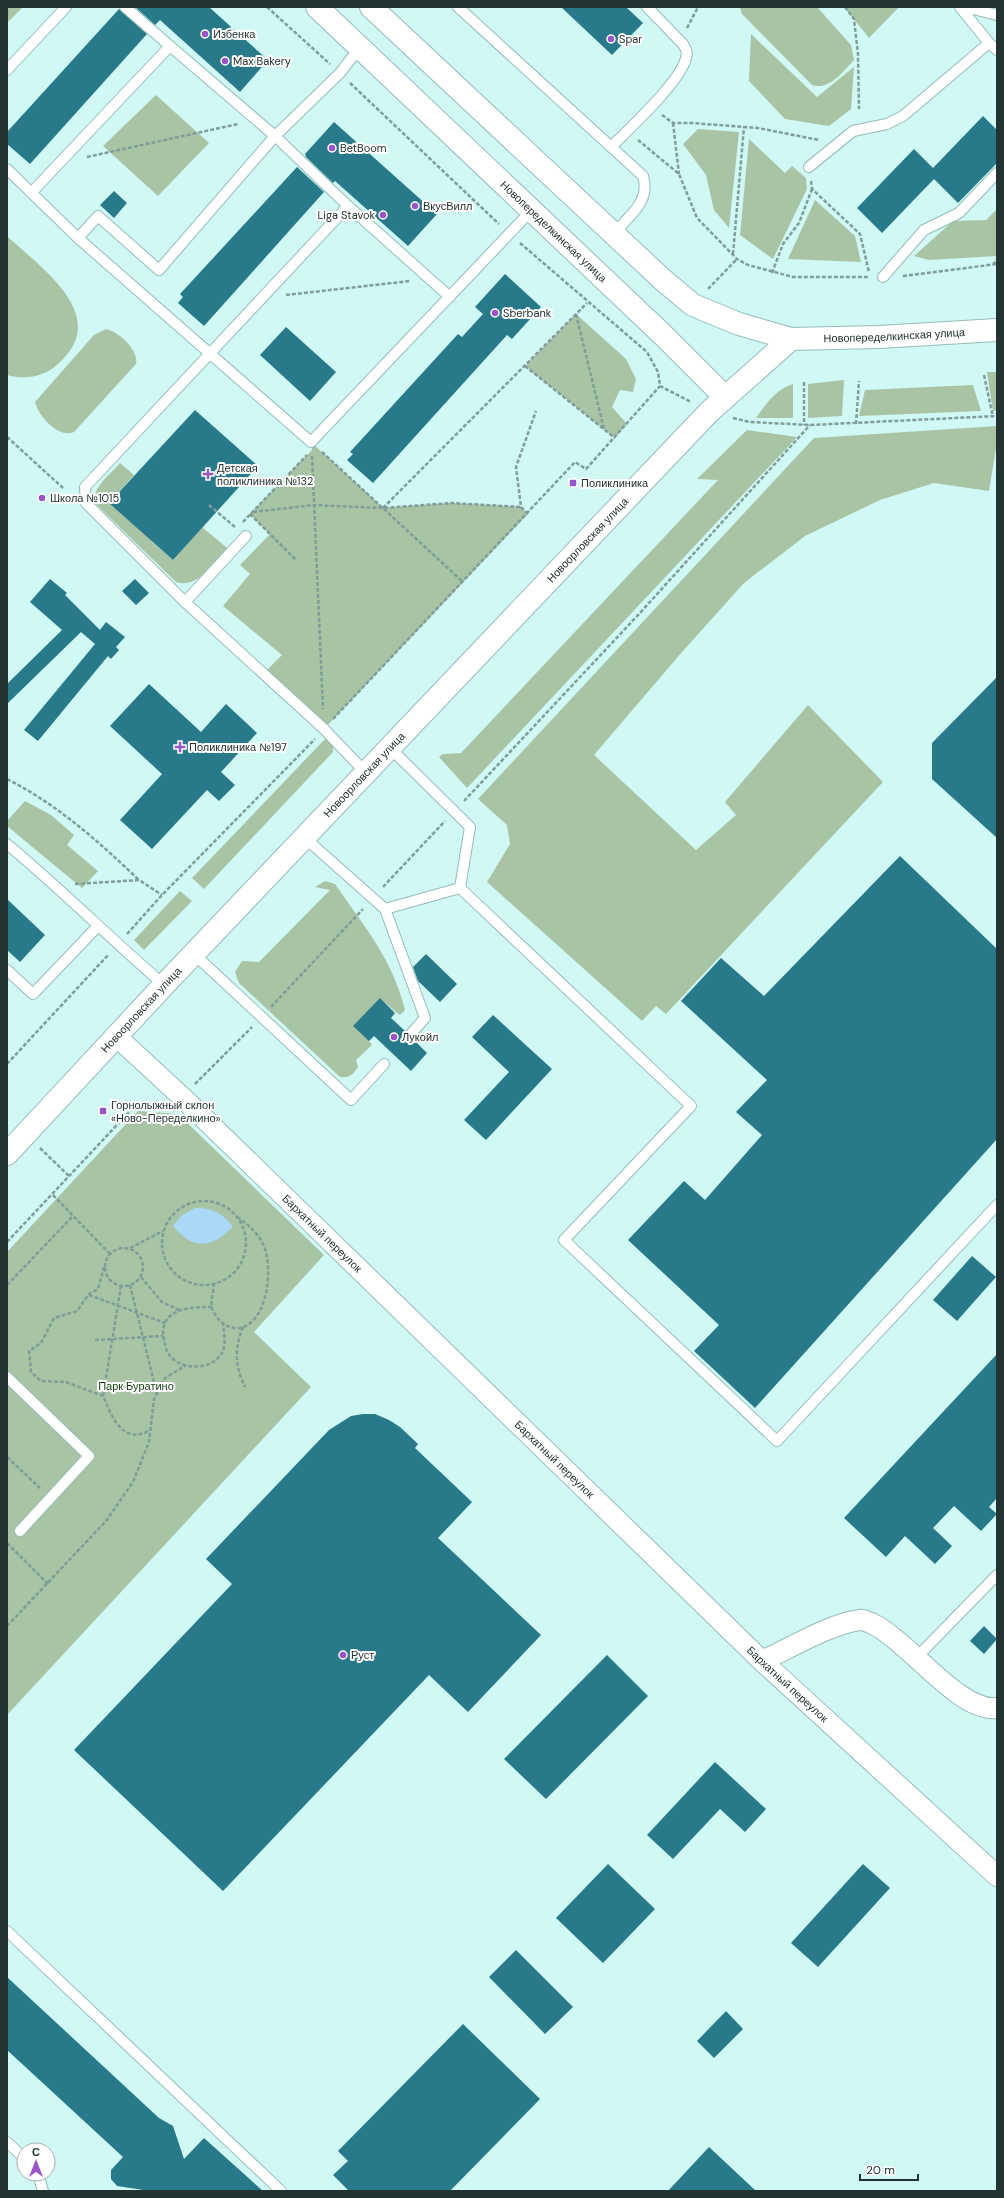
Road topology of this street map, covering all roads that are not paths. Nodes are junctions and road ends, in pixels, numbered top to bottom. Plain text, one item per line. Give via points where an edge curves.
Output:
1 (66, 7) edge
2 (125, 7) edge
3 (317, 7) edge
4 (371, 7) edge
5 (458, 7) edge
6 (646, 7) edge
7 (960, 7) edge
8 (966, 7) edge
9 (997, 15) edge
10 (989, 43) junction
11 (170, 46) junction
12 (360, 47) junction
13 (997, 50) edge
14 (7, 70) edge
15 (275, 136) junction
16 (612, 146) junction
17 (809, 167) road end
18 (7, 168) edge
19 (997, 173) edge
20 (32, 192) junction
21 (348, 206) junction
22 (531, 211) junction
23 (613, 234) junction
24 (78, 238) junction
25 (883, 277) road end
26 (450, 296) junction
27 (997, 330) edge
28 (790, 339) junction
29 (208, 354) junction
30 (725, 397) junction
31 (246, 536) road end
32 (185, 602) junction
33 (390, 748) junction
34 (366, 773) junction
35 (305, 838) junction
36 (7, 844) edge
37 (460, 888) junction
38 (385, 909) junction
39 (98, 926) junction
40 (195, 955) junction
41 (7, 970) edge
42 (164, 986) junction
43 (409, 1036) dead end
44 (117, 1037) junction
45 (384, 1064) dead end
46 (7, 1154) edge
47 (997, 1205) edge
48 (7, 1377) edge
49 (20, 1531) dead end
50 (997, 1575) edge
51 (916, 1658) junction
52 (762, 1660) junction
53 (997, 1708) edge
54 (997, 1876) edge
55 (7, 1931) edge
56 (7, 2142) edge
57 (16, 2150) edge
58 (281, 2191) edge

1 - 14 lane
2 - 11 lane
3 - 12 main road, Новопеределкинская улица
4 - 23 main road, Новопеределкинская улица
5 - 16 lane
6 - 16 lane via 680,41 687,51 686,59 682,69
7 - 10 lane
8 - 9 lane
10 - 13 lane
10 - 17 lane via 903,116 887,124 853,131
11 - 15 lane
11 - 20 lane
12 - 15 lane via 340,73
12 - 22 main road, Новопеределкинская улица
15 - 21 lane
15 - 24 lane via 159,270 98,216
16 - 23 lane via 643,176 646,191 635,210
18 - 20 lane
19 - 25 lane via 959,213 924,230
20 - 24 lane
21 - 26 lane
21 - 29 lane
22 - 26 lane
22 - 30 main road, Новопеределкинская улица
23 - 28 main road, Новопеределкинская улица via 693,305 739,324
24 - 29 lane
26 - 29 lane via 311,442
27 - 28 main road, Новопеределкинская улица
28 - 30 main road
29 - 32 lane via 85,487 86,503
30 - 33 main road, Новоорловская улица
31 - 32 lane
32 - 34 lane via 324,729
33 - 34 main road, Новоорловская улица
33 - 37 lane via 470,827
34 - 35 main road, Новоорловская улица
35 - 38 lane
35 - 40 main road, Новоорловская улица
36 - 39 lane
37 - 38 lane
37 - 47 lane via 691,1106 564,1240 777,1441
38 - 43 lane via 425,1018
39 - 41 lane via 33,994
39 - 42 lane
40 - 42 main road, Новоорловская улица
40 - 45 lane via 351,1100
42 - 44 main road, Новоорловская улица
44 - 46 main road, Новоорловская улица
44 - 52 street, Бархатный переулок via 182,1097
48 - 49 lane via 89,1456
50 - 51 lane
51 - 52 street via 882,1628 862,1619 839,1625
51 - 53 street via 963,1698 991,1709
52 - 54 street, Бархатный переулок
55 - 58 lane
56 - 57 lane

